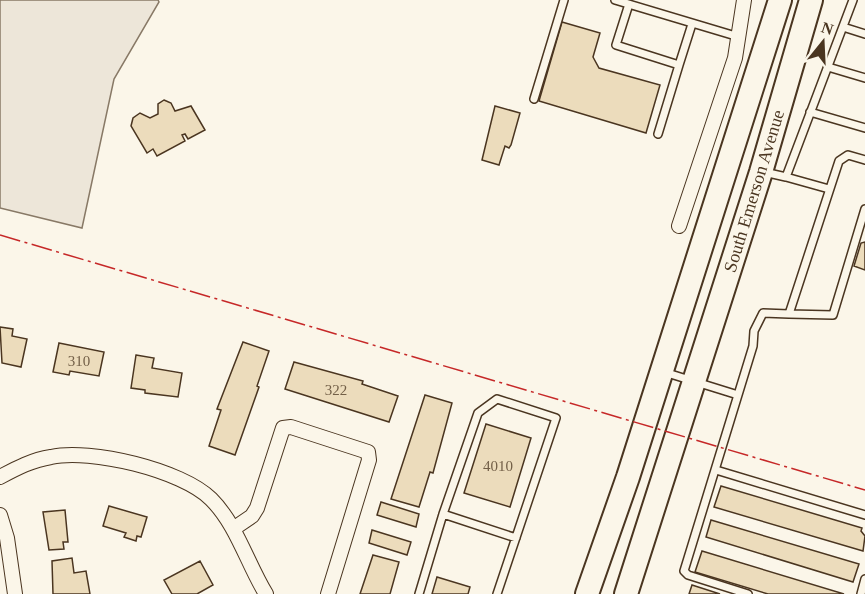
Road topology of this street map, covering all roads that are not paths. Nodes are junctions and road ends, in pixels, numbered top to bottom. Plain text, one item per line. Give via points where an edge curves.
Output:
1 (564, 0) edge
2 (615, 0) edge
3 (744, 0) edge
4 (780, 0) edge
5 (811, 0) edge
6 (853, 0) edge
7 (629, 4) junction
8 (692, 24) junction
9 (843, 27) junction
10 (865, 34) edge
11 (739, 37) junction
12 (679, 65) junction
13 (828, 67) junction
14 (865, 78) edge
15 (534, 99) dead end
16 (810, 112) junction
17 (865, 129) edge
18 (658, 134) dead end
19 (865, 160) edge
20 (761, 172) junction
21 (786, 177) junction
22 (829, 189) junction
23 (865, 209) edge
24 (679, 226) dead end
25 (789, 314) junction
26 (662, 371) junction
27 (694, 381) junction
28 (738, 395) junction
29 (716, 470) junction
30 (0, 477) edge
31 (444, 514) junction
32 (0, 515) edge
33 (865, 515) edge
34 (233, 529) junction
35 (516, 538) junction
36 (865, 579) edge
37 (15, 594) edge
38 (266, 594) edge
39 (328, 594) edge
40 (419, 594) edge
41 (497, 594) edge
42 (587, 594) edge
43 (626, 594) edge
44 (748, 594) edge
45 (861, 594) edge

1 - 15 lane
2 - 7 lane
3 - 11 street
4 - 26 main road, South Emerson Avenue
5 - 20 main road, South Emerson Avenue
6 - 9 lane
7 - 8 lane
7 - 12 lane via 616,45
8 - 11 lane
8 - 12 lane
9 - 10 lane
9 - 13 lane
11 - 24 street
12 - 18 lane
13 - 14 lane
13 - 16 lane
16 - 17 lane
16 - 21 lane
19 - 22 lane via 848,155 839,161
20 - 21 lane
20 - 27 main road, South Emerson Avenue
21 - 22 lane
22 - 25 lane
23 - 25 lane via 833,315
25 - 28 lane via 763,313 754,331
26 - 27 lane
26 - 42 main road, South Emerson Avenue
27 - 28 lane
27 - 43 main road, South Emerson Avenue
28 - 29 lane
29 - 33 lane
29 - 44 lane via 684,571 688,576
30 - 34 street via 24,464 52,456 116,459 195,487 211,498
31 - 35 lane
31 - 35 lane via 478,413 497,399 556,418
31 - 40 lane
32 - 37 street
34 - 38 street
34 - 39 street via 257,508 283,428 291,426 368,452 369,460
35 - 41 lane
36 - 45 lane

